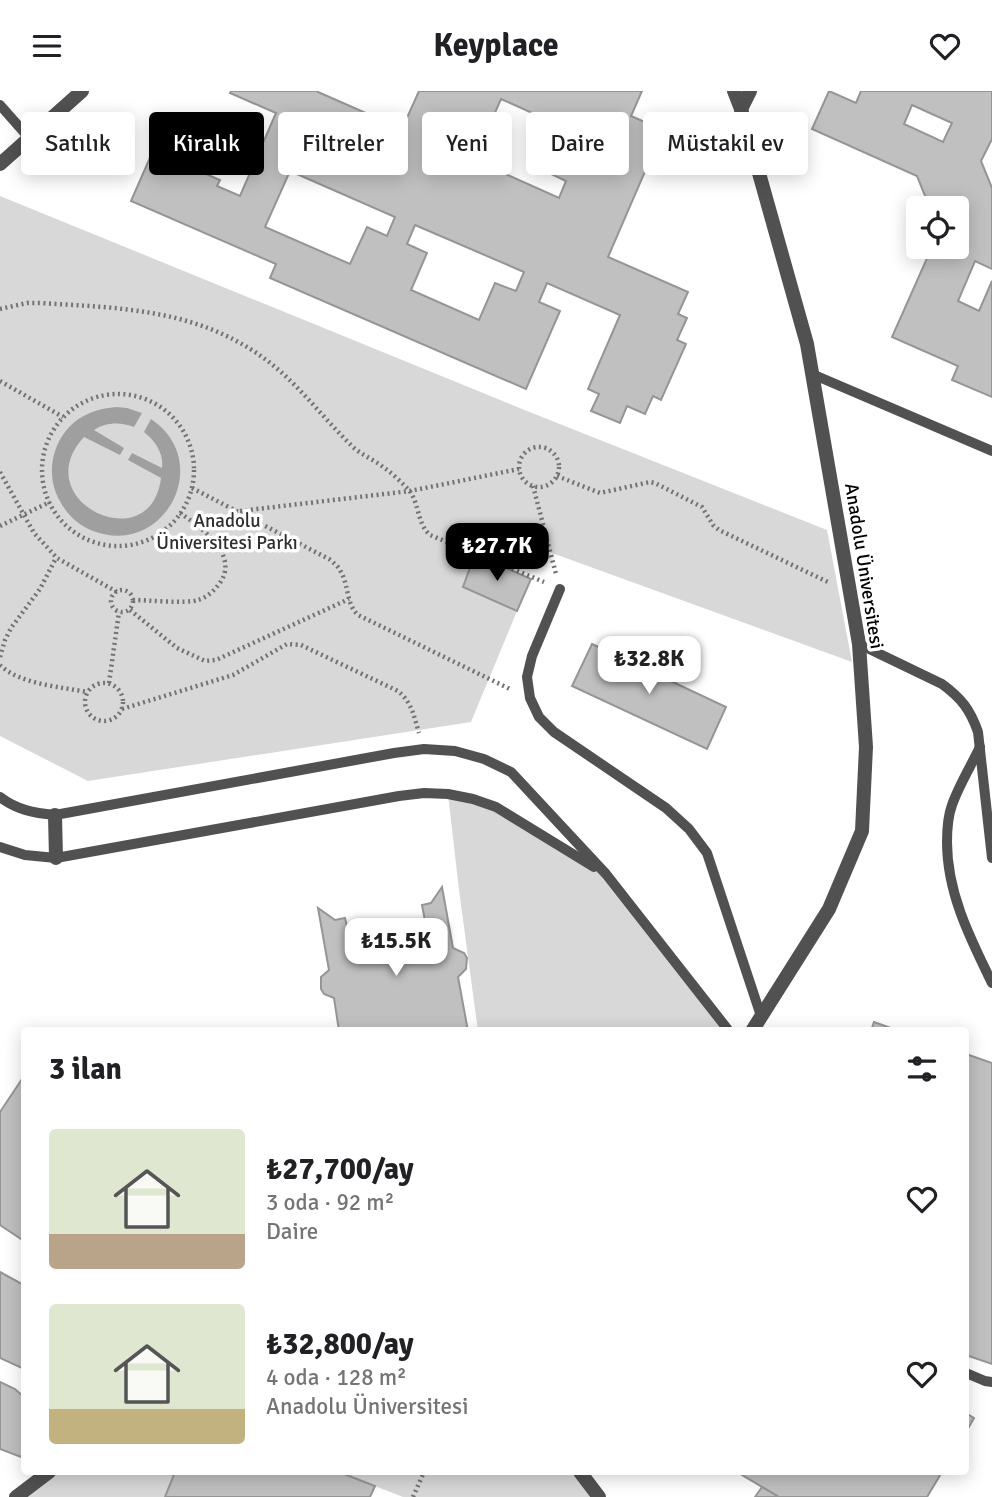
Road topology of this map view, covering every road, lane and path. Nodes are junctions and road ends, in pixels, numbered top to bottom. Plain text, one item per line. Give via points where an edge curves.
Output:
1 (82, 91) edge
2 (734, 91) edge
3 (750, 91) edge
4 (0, 105) edge
5 (741, 109) junction
6 (59, 112) edge
7 (21, 129) edge
8 (21, 146) edge
9 (0, 164) edge
10 (0, 309) edge
11 (812, 374) junction
12 (0, 381) edge
13 (64, 417) junction
14 (992, 451) edge
15 (519, 469) junction
16 (0, 472) edge
17 (557, 476) junction
18 (533, 486) junction
19 (192, 488) junction
20 (410, 491) junction
21 (50, 502) junction
22 (239, 511) junction
23 (180, 513) junction
24 (23, 515) junction
25 (0, 526) edge
26 (57, 558) junction
27 (560, 589) junction
28 (117, 591) junction
29 (850, 593) junction
30 (349, 599) junction
31 (133, 600) junction
32 (130, 610) junction
33 (119, 612) junction
34 (859, 644) junction
35 (0, 657) edge
36 (0, 665) edge
37 (109, 684) junction
38 (87, 692) junction
39 (530, 698) junction
40 (122, 709) junction
41 (980, 747) junction
42 (424, 749) junction
43 (0, 797) edge
44 (55, 815) junction
45 (0, 847) edge
46 (56, 858) junction
47 (992, 858) edge
48 (606, 874) junction
49 (992, 983) edge
50 (761, 1016) junction
51 (726, 1027) edge
52 (754, 1027) edge
53 (969, 1374) edge
54 (992, 1382) edge
55 (45, 1475) edge
56 (423, 1475) edge
57 (581, 1475) edge
58 (16, 1497) edge
59 (413, 1497) edge
60 (599, 1497) edge

1 - 6 street
2 - 5 street, Anadolu Üniversitesi
3 - 5 street
4 - 7 lane
5 - 11 street, Anadolu Üniversitesi
8 - 9 street
10 - 20 path via 27,303 105,307 170,316 210,328 271,363 355,449
11 - 14 lane
11 - 29 street, Anadolu Üniversitesi
12 - 13 path
13 - 19 path via 81,403 106,394 133,395 157,405 176,420 188,440 194,464
13 - 21 path via 47,442 42,468
15 - 17 path via 522,456 539,448 556,457
15 - 18 path via 524,481
15 - 20 path
16 - 24 path
17 - 18 path via 548,485
17 - 29 path via 600,493 655,483 702,507 719,530
18 - 27 path
19 - 22 path
19 - 23 path
20 - 22 path
20 - 27 path via 422,526 430,535
21 - 23 path via 58,517 78,534 100,544 124,546 147,541 168,528
21 - 24 path
22 - 30 path via 329,559 342,574
23 - 31 path via 219,547 226,568 223,579 197,601
24 - 25 path
24 - 26 path
26 - 28 path
26 - 35 path via 10,628
27 - 39 lane via 532,656 527,677
28 - 31 path via 127,591
28 - 33 path via 111,604
29 - 34 street, Anadolu Üniversitesi
30 - 32 path via 205,661 177,648
30 - 39 path via 358,615
31 - 32 path
32 - 33 path
33 - 37 path
34 - 41 lane via 954,693 973,717
34 - 50 street, Anadolu Üniversitesi via 866,747 862,831 829,909
36 - 38 path via 30,680
37 - 38 path via 96,684
37 - 40 path via 119,691
38 - 40 path via 84,705 96,720 114,719
39 - 50 lane via 539,717 554,732 666,808 707,853
40 - 42 path via 233,675 295,643 398,691 411,706
41 - 47 lane
41 - 49 lane via 951,805 947,856 958,907
42 - 44 lane
42 - 48 lane via 464,753 511,772
43 - 44 lane via 33,813
44 - 46 street
45 - 46 lane
46 - 48 lane via 424,793 449,794 496,807
48 - 51 lane
50 - 52 street, Anadolu Üniversitesi
53 - 54 lane
55 - 58 street
56 - 59 path
57 - 60 street

